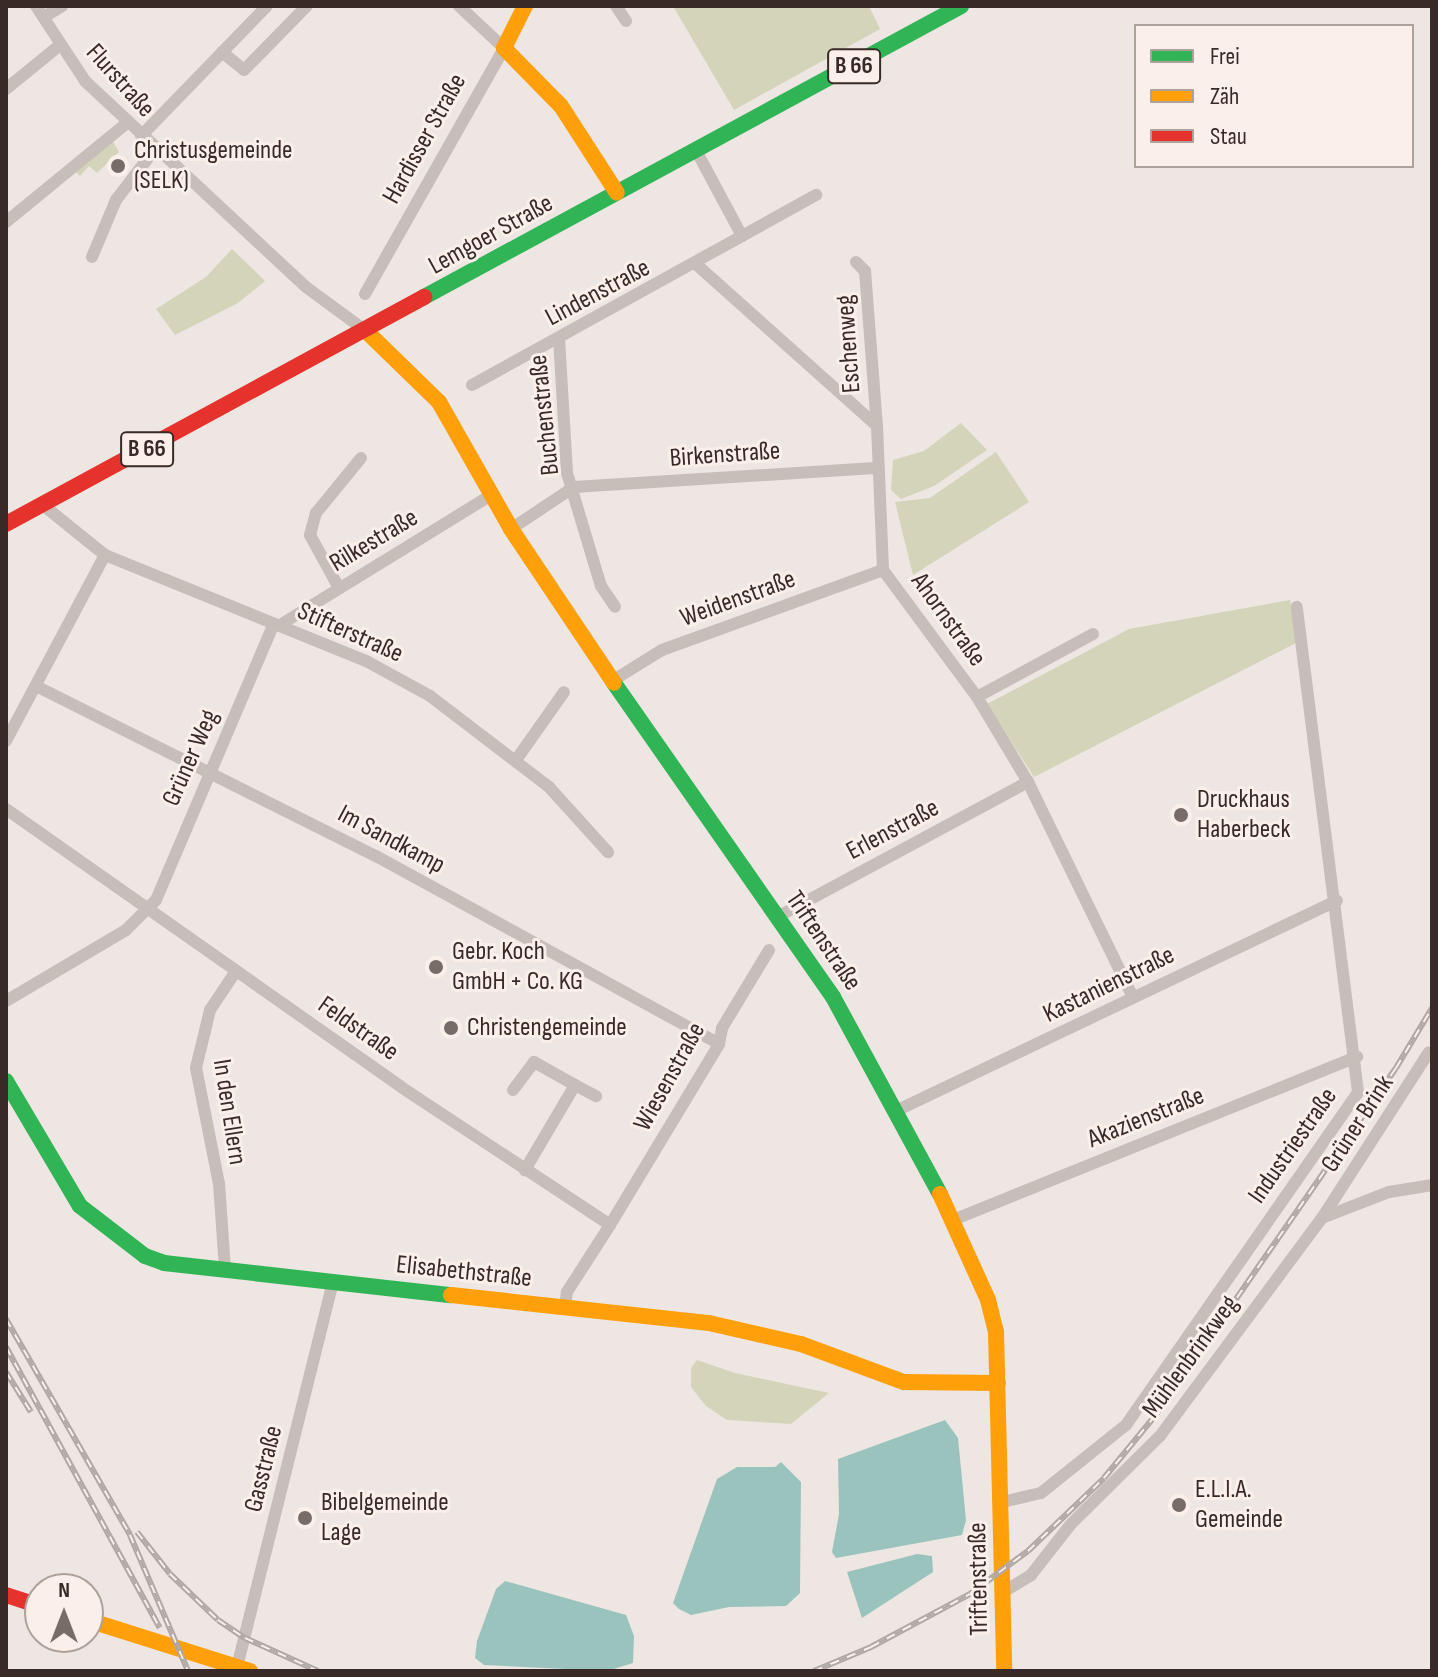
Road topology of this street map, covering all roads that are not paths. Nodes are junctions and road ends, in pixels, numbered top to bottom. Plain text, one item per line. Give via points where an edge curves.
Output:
1 (62, 6) edge
2 (267, 6) edge
3 (307, 6) edge
4 (459, 6) edge
5 (525, 6) edge
6 (616, 6) edge
7 (961, 6) edge
8 (40, 12) edge
9 (626, 21) dead end
10 (60, 45) junction
11 (504, 48) junction
12 (222, 52) junction
13 (6, 89) edge
14 (128, 122) junction
15 (141, 136) junction
16 (155, 149) junction
17 (697, 152) junction
18 (617, 193) junction
19 (816, 195) dead end
20 (6, 222) edge
21 (742, 236) junction
22 (92, 257) dead end
23 (856, 262) dead end
24 (697, 265) junction
25 (365, 294) dead end
26 (366, 331) junction
27 (559, 338) junction
28 (472, 385) dead end
29 (877, 426) junction
30 (361, 458) dead end
31 (878, 468) junction
32 (574, 487) junction
33 (490, 496) junction
34 (43, 505) junction
35 (6, 514) edge
36 (6, 524) edge
37 (511, 529) junction
38 (6, 531) edge
39 (105, 555) junction
40 (883, 570) junction
41 (339, 588) junction
42 (615, 607) dead end
43 (1297, 607) dead end
44 (276, 625) junction
45 (1093, 634) dead end
46 (612, 681) junction
47 (36, 686) junction
48 (564, 692) dead end
49 (977, 697) junction
50 (6, 741) edge
51 (516, 760) junction
52 (209, 773) junction
53 (1028, 782) junction
54 (6, 809) edge
55 (608, 852) dead end
56 (1337, 901) junction
57 (149, 908) junction
58 (779, 916) junction
59 (769, 950) dead end
60 (236, 971) junction
61 (1133, 997) junction
62 (6, 1001) edge
63 (719, 1044) junction
64 (1429, 1052) dead end
65 (1357, 1057) junction
66 (6, 1081) edge
67 (575, 1085) junction
68 (513, 1090) dead end
69 (596, 1096) dead end
70 (900, 1109) junction
71 (525, 1170) junction
72 (1432, 1185) edge
73 (1322, 1218) junction
74 (953, 1220) junction
75 (610, 1225) junction
76 (225, 1269) junction
77 (333, 1281) junction
78 (565, 1307) junction
79 (998, 1383) junction
80 (1002, 1502) junction
81 (1003, 1592) junction
82 (104, 1625) edge
83 (244, 1669) edge
84 (1004, 1671) edge

1 - 8 street
2 - 12 street
3 - 12 street via 244,70
4 - 11 street
5 - 11 street, Hardisser Straße
6 - 9 street
7 - 17 street, Lemgoer Straße / B 66
8 - 10 street, Flurstraße
10 - 13 street
10 - 14 street, Flurstraße via 85,81
11 - 18 street via 561,106
11 - 25 street, Hardisser Straße
12 - 15 street
14 - 15 street, Flurstraße
14 - 20 street
15 - 16 street, Flurstraße
16 - 22 street via 116,200
16 - 26 street, Flurstraße via 306,287
17 - 18 street, Lemgoer Straße / B 66
17 - 21 street
18 - 26 street, Lemgoer Straße / B 66
19 - 21 street, Lindenstraße
21 - 24 street, Lindenstraße
23 - 29 street, Eschenweg via 865,271
24 - 27 street, Lindenstraße
24 - 29 street
26 - 33 street, Triftenstraße via 439,402
26 - 34 street, Lemgoer Straße / B 66
27 - 28 street, Lindenstraße
27 - 32 street, Buchenstraße via 567,473
29 - 31 street, Ahornstraße
30 - 41 street via 316,513 310,535
31 - 32 street, Birkenstraße
31 - 40 street, Ahornstraße
32 - 37 street
32 - 42 street via 601,586
33 - 37 street, Triftenstraße
33 - 41 street, Rilkestraße
34 - 35 street, Lemgoer Straße
34 - 36 street, Lemgoer Straße / B 66
34 - 38 street, Lemgoer Straße
34 - 39 street, Stifterstraße
37 - 46 street, Triftenstraße
39 - 44 street, Stifterstraße
39 - 47 street
40 - 46 street, Weidenstraße via 662,650
40 - 49 street, Ahornstraße
41 - 44 street, Rilkestraße
43 - 56 street, Industriestraße
44 - 51 street, Stifterstraße via 430,696
44 - 52 street, Grüner Weg
45 - 49 street
46 - 58 street, Triftenstraße via 710,826
47 - 50 street
47 - 52 street, Im Sandkamp
48 - 51 street
49 - 53 street, Ahornstraße
51 - 55 street, Stifterstraße
52 - 57 street, Grüner Weg
52 - 63 street, Im Sandkamp via 390,863
53 - 58 street, Erlenstraße
53 - 61 street, Ahornstraße
54 - 57 street, Feldstraße
56 - 61 street, Kastanienstraße
56 - 65 street, Industriestraße
57 - 60 street, Feldstraße
57 - 62 street via 126,930
58 - 70 street, Triftenstraße
59 - 63 street, Wiesenstraße via 722,1028
60 - 71 street, Feldstraße
60 - 76 street, In den Ellern via 210,1010 196,1068 219,1184
61 - 70 street, Kastanienstraße
63 - 75 street, Wiesenstraße
64 - 73 street, Grüner Brink
65 - 74 street, Akazienstraße
65 - 80 street, Industriestraße via 1358,1092 1126,1425 1041,1493
66 - 76 street, Elisabethstraße via 80,1206 145,1256
67 - 68 street via 534,1062
67 - 69 street
67 - 71 street
70 - 74 street, Triftenstraße
71 - 75 street, Feldstraße
72 - 73 street via 1389,1192
73 - 81 street, Mühlenbrinkweg via 1160,1436 1071,1524 1031,1575
74 - 79 street, Triftenstraße via 991,1308
75 - 78 street via 567,1292
76 - 77 street, Elisabethstraße
77 - 78 street, Elisabethstraße
77 - 83 street, Gasstraße
78 - 79 street, Elisabethstraße via 750,1330 904,1382
79 - 80 street, Triftenstraße
80 - 81 street, Triftenstraße
81 - 84 street, Triftenstraße
82 - 83 street

